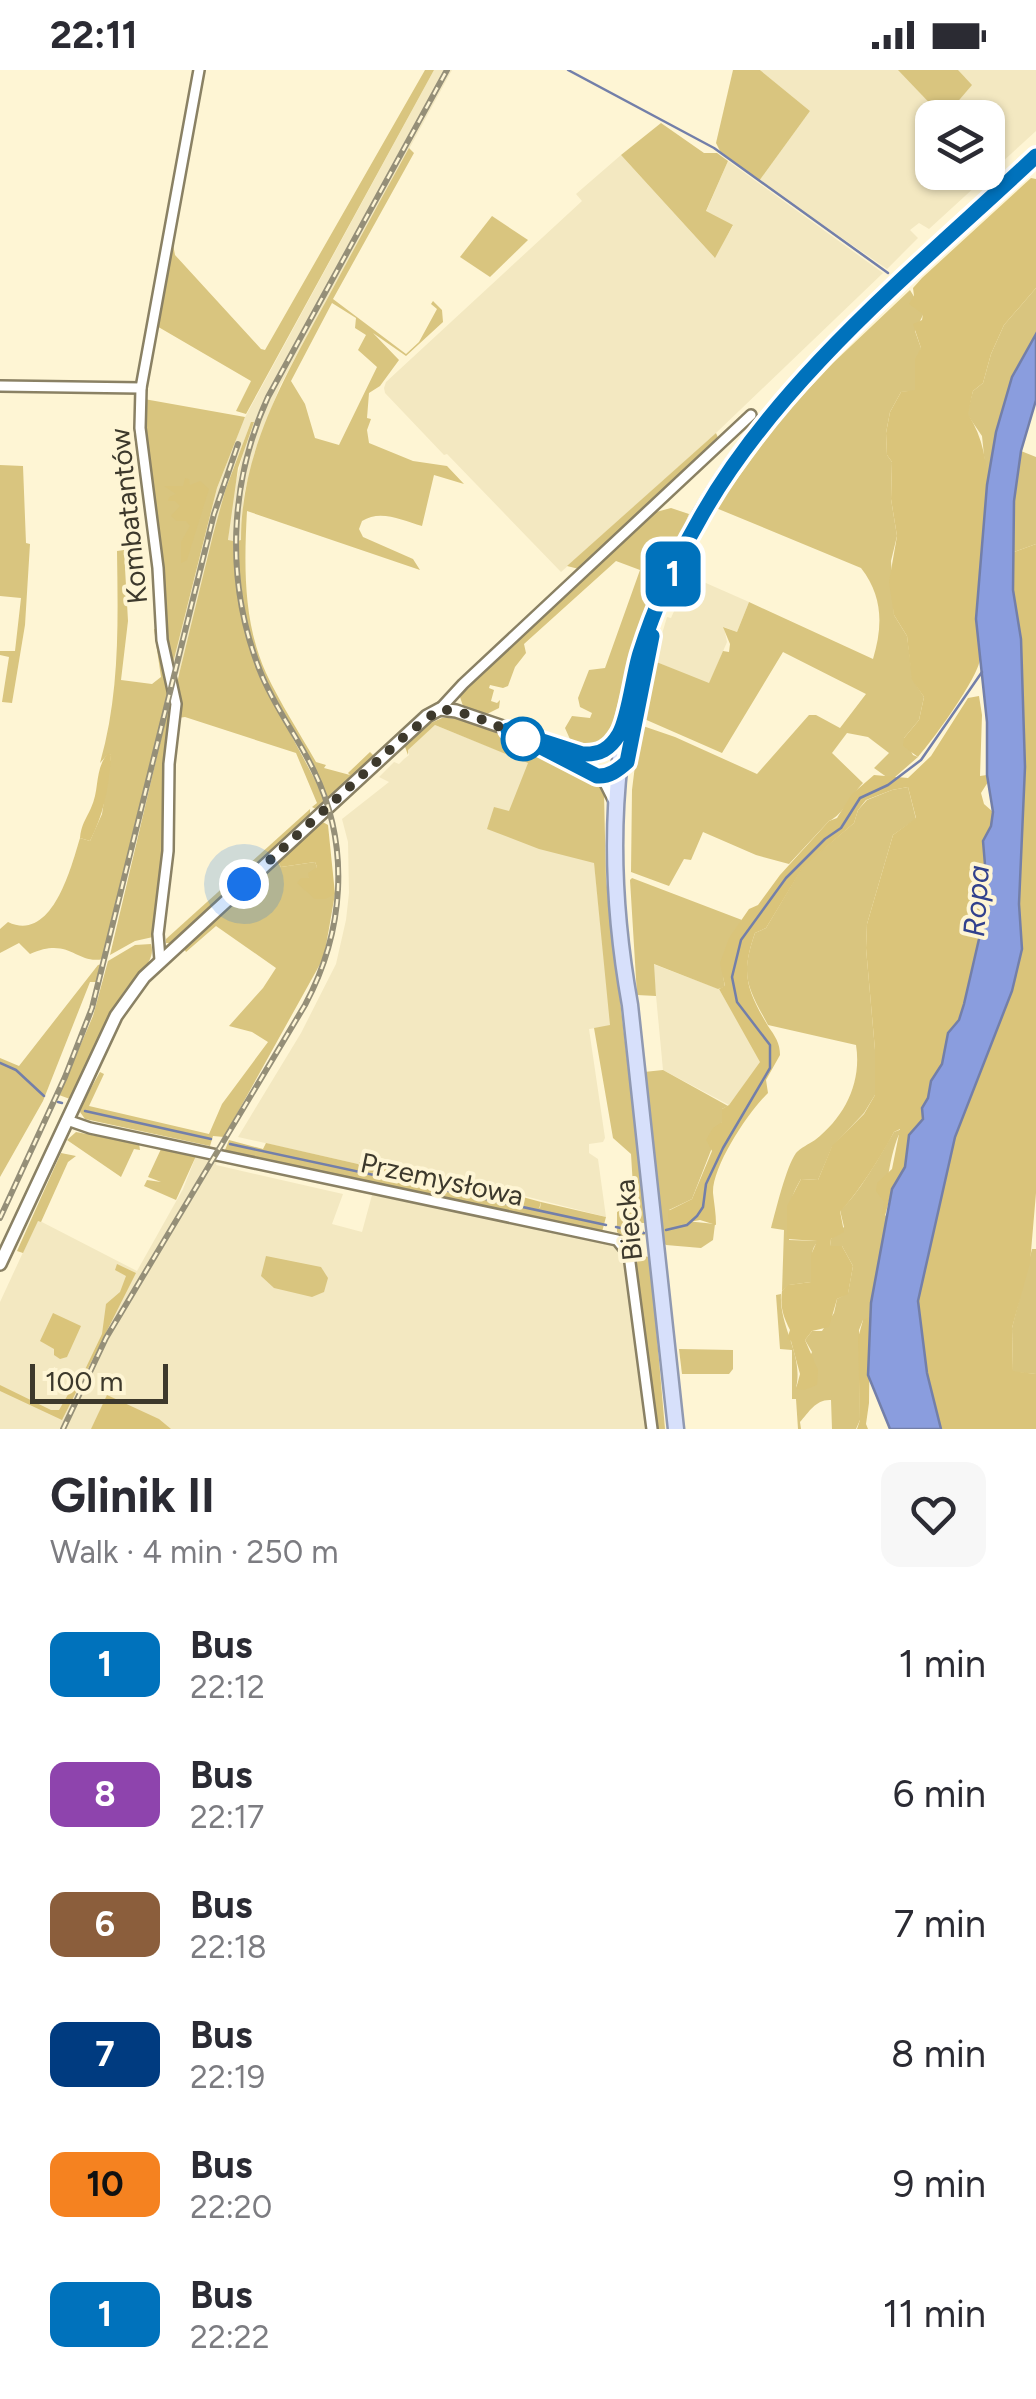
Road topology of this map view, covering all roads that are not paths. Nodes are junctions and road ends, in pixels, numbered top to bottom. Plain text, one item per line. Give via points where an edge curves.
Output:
1 (198, 70) edge
2 (1036, 156) edge
3 (0, 386) edge
4 (141, 388) junction
5 (752, 415) dead end
6 (654, 620) junction
7 (440, 709) junction
8 (508, 730) junction
9 (622, 730) junction
10 (582, 754) junction
11 (623, 770) junction
12 (597, 776) junction
13 (614, 800) junction
14 (160, 960) junction
15 (630, 1006) junction
16 (68, 1120) junction
17 (0, 1264) edge
18 (652, 1429) edge
19 (676, 1429) edge

1 - 4 street, Kombatantów
2 - 6 main road, Biecka via 866,315 760,429 697,522
3 - 4 street
4 - 14 street, Kombatantów via 162,640 176,704
5 - 7 street
6 - 9 main road, Biecka
6 - 11 main road, Biecka
7 - 8 street
7 - 14 street
8 - 10 street
8 - 12 street
9 - 10 street via 606,750
9 - 11 main road, Biecka
10 - 11 street
11 - 12 street
11 - 13 main road, Biecka
11 - 15 main road, Biecka
12 - 13 street
13 - 15 main road, Biecka via 616,906
14 - 16 street via 116,1016
15 - 19 main road, Biecka
16 - 17 street
16 - 18 street, Przemysłowa via 617,1240 629,1255

